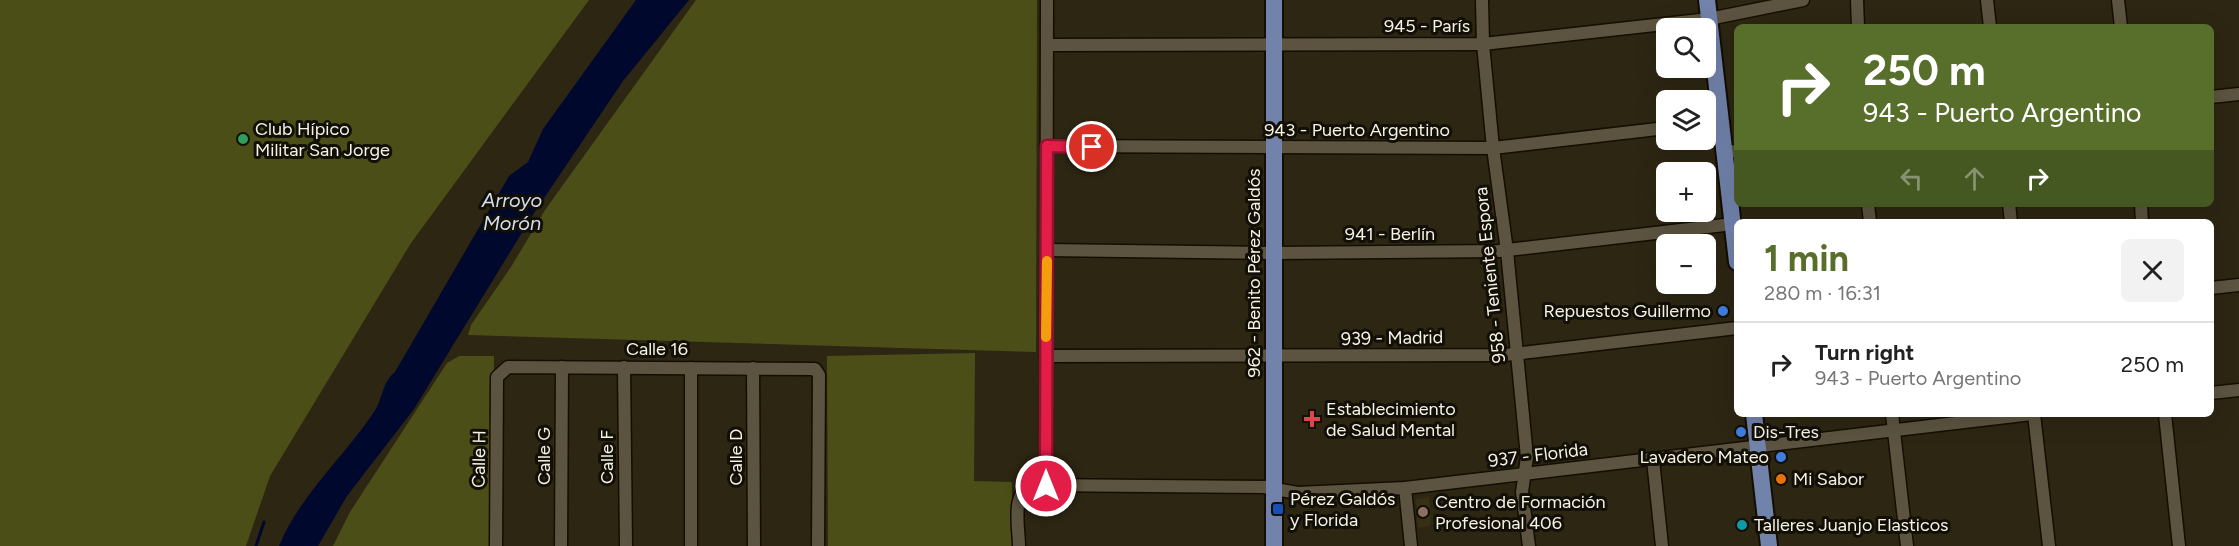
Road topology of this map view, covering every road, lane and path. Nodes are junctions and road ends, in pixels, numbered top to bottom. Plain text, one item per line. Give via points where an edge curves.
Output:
1 (1047, 0) edge
2 (1274, 0) edge
3 (1482, 0) edge
4 (1707, 0) edge
5 (1803, 0) edge
6 (1857, 0) edge
7 (1987, 0) edge
8 (2118, 0) edge
9 (1709, 18) edge
10 (1714, 18) edge
11 (1858, 24) edge
12 (1990, 24) edge
13 (2121, 24) edge
14 (1656, 25) edge
15 (1274, 44) junction
16 (1483, 44) junction
17 (1047, 45) junction
18 (2239, 94) edge
19 (2214, 97) edge
20 (1716, 128) edge
21 (1656, 129) edge
22 (1047, 146) junction
23 (1493, 148) junction
24 (1274, 149) junction
25 (1731, 151) edge
26 (1733, 224) junction
27 (1734, 234) edge
28 (1047, 250) junction
29 (1507, 251) junction
30 (1275, 253) junction
31 (2239, 285) edge
32 (2214, 288) edge
33 (1734, 328) edge
34 (1517, 353) junction
35 (1046, 356) junction
36 (1274, 357) junction
37 (562, 367) junction
38 (624, 367) junction
39 (691, 368) junction
40 (753, 368) junction
41 (500, 372) joint
42 (2239, 390) edge
43 (2214, 393) edge
44 (1754, 417) edge
45 (1892, 417) edge
46 (2008, 417) edge
47 (2033, 417) edge
48 (2165, 417) edge
49 (1894, 431) junction
50 (1756, 446) junction
51 (1653, 460) junction
52 (1525, 475) junction
53 (1046, 486) junction
54 (1405, 489) junction
55 (1274, 490) junction
56 (496, 546) edge
57 (561, 546) edge
58 (626, 546) edge
59 (691, 546) edge
60 (754, 546) edge
61 (818, 546) edge
62 (1019, 546) edge
63 (1274, 546) edge
64 (1411, 546) edge
65 (1529, 546) edge
66 (1662, 546) edge
67 (1769, 546) edge
68 (1906, 546) edge
69 (2049, 546) edge
70 (2179, 546) edge

1 - 17 street
2 - 15 main road, 962 - Benito Pérez Galdós
3 - 16 street, 958 - Teniente Espora
4 - 9 main road
5 - 10 street, 945 - París
6 - 11 street
7 - 12 street
8 - 13 street
14 - 16 street, 945 - París
15 - 16 street, 945 - París
15 - 17 street, 945 - París
15 - 24 main road, 962 - Benito Pérez Galdós
16 - 23 street, 958 - Teniente Espora
17 - 22 street
18 - 19 street
20 - 25 main road
21 - 23 street, 943 - Puerto Argentino
22 - 24 street, 943 - Puerto Argentino
22 - 28 street
23 - 24 street, 943 - Puerto Argentino
23 - 29 street, 958 - Teniente Espora
24 - 30 main road, 962 - Benito Pérez Galdós
25 - 26 main road
26 - 27 main road
26 - 29 street, 941 - Berlín
28 - 30 street, 941 - Berlín
28 - 35 street
29 - 30 street, 941 - Berlín
29 - 34 street, 958 - Teniente Espora
30 - 36 main road, 962 - Benito Pérez Galdós
31 - 32 street
33 - 34 street, 939 - Madrid
34 - 36 street, 939 - Madrid
34 - 52 street, 958 - Teniente Espora via 1527,457
35 - 36 street, 939 - Madrid
35 - 53 street
36 - 55 main road, 962 - Benito Pérez Galdós
37 - 38 street, Calle 16
37 - 41 street, Calle 16 via 508,367
37 - 57 street, Calle G
38 - 39 street, Calle 16
38 - 58 street, Calle F
39 - 40 street, Calle 16
39 - 59 street
40 - 60 street, Calle D
40 - 61 street, Calle 16 via 815,369 819,375
41 - 56 street, Calle H
42 - 43 street
44 - 50 main road
45 - 49 street
46 - 49 street, 937 - Florida
47 - 69 street
48 - 70 street
49 - 50 street, 937 - Florida
49 - 68 street
50 - 51 street, 937 - Florida
50 - 67 main road
51 - 52 street, 937 - Florida
51 - 66 street
52 - 54 street, 937 - Florida
52 - 65 street, 958 - Teniente Espora via 1522,492
53 - 55 street, 937 - Florida
53 - 62 street, 937 - Florida via 1029,485 1021,492
54 - 55 street, 937 - Florida via 1327,493
54 - 64 street
55 - 63 main road, 962 - Benito Pérez Galdós

